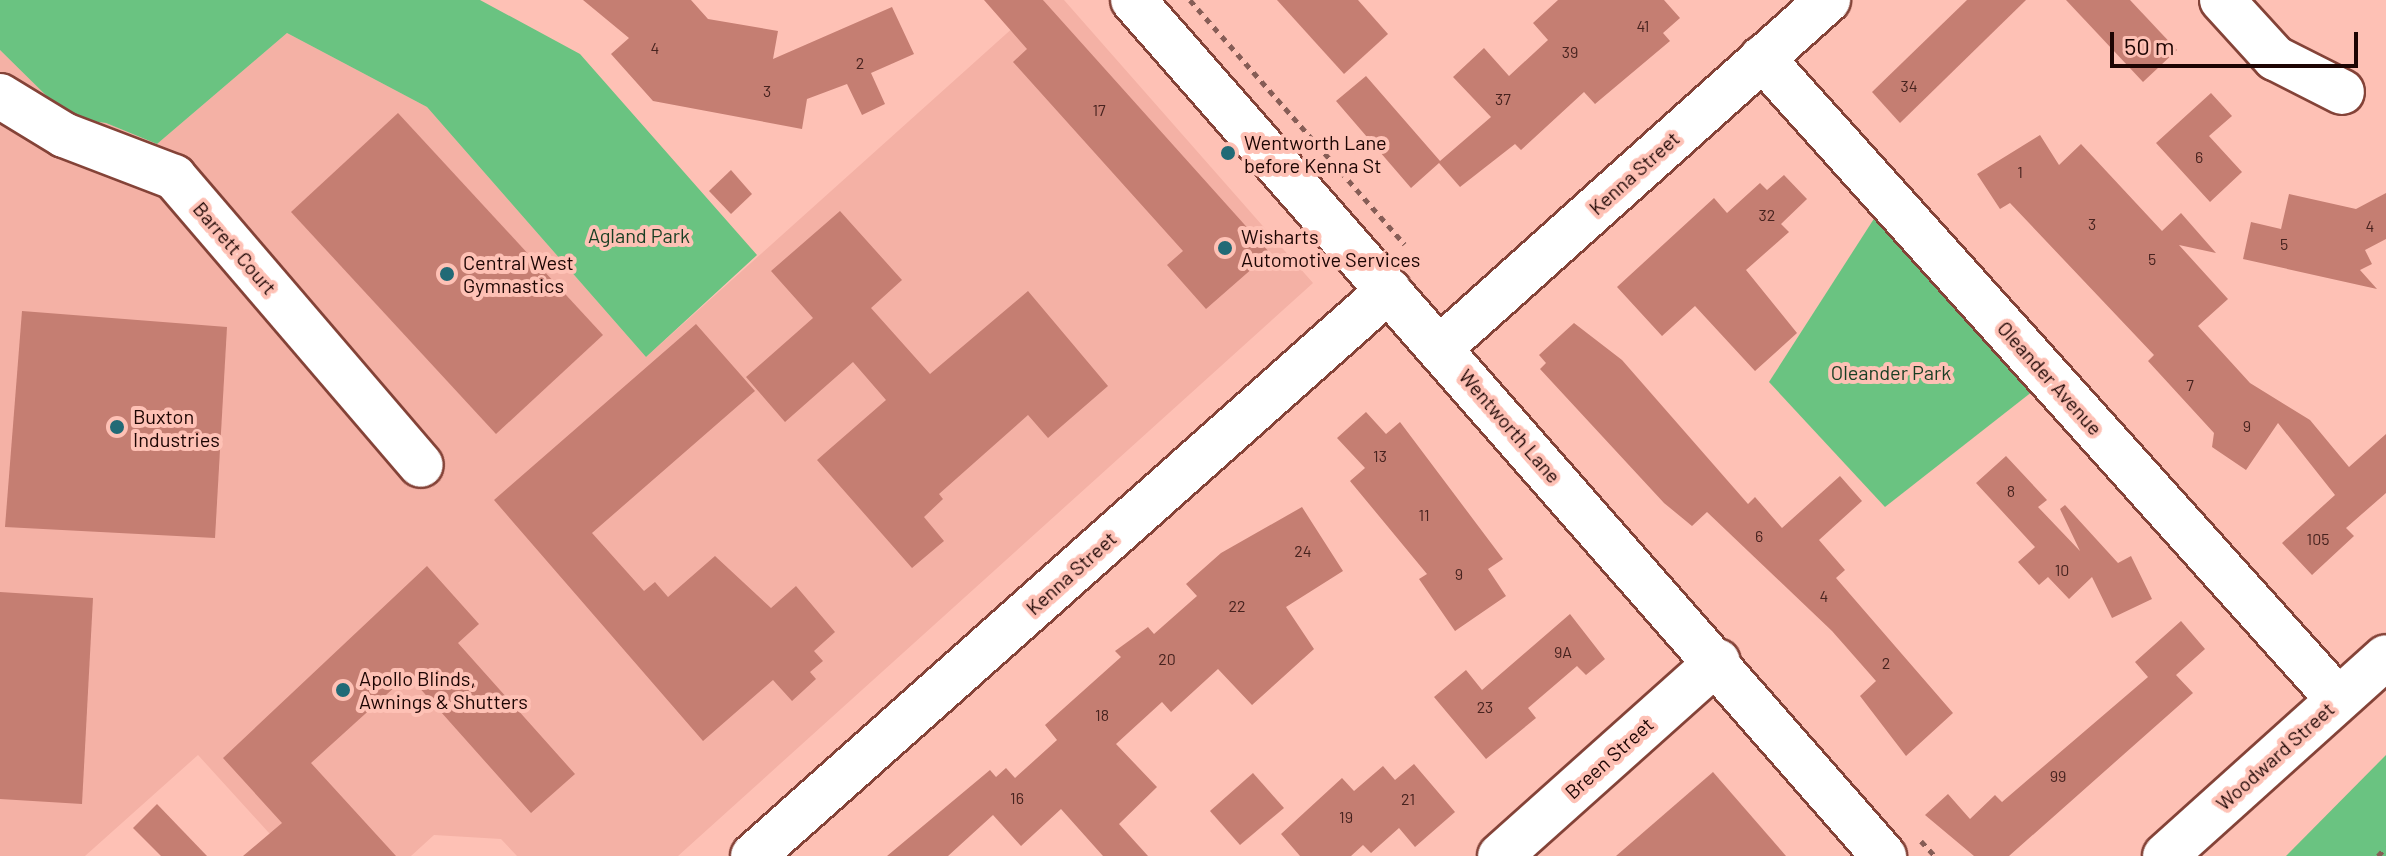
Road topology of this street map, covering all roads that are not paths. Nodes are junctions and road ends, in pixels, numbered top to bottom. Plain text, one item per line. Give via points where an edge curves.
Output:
1 (1133, 0) edge
2 (1828, 0) edge
3 (2222, 0) edge
4 (1762, 58) junction
5 (2342, 92) dead end
6 (0, 96) edge
7 (1389, 290) junction
8 (1441, 347) junction
9 (421, 465) dead end
10 (2386, 657) edge
11 (1718, 661) junction
12 (2338, 699) junction
13 (753, 856) edge
14 (1500, 856) edge
15 (1884, 856) edge
16 (2165, 856) edge

1 - 7 street, Wentworth Lane
2 - 4 street, Kenna Street
3 - 5 street via 2275,58
4 - 8 street, Kenna Street
4 - 12 street, Oleander Avenue
6 - 9 street, Barrett Court via 64,135 174,177
7 - 8 street, Wentworth Lane
7 - 13 street, Kenna Street
8 - 11 street, Wentworth Lane
10 - 12 street, Woodward Street
11 - 14 street, Breen Street
11 - 15 street, Wentworth Lane
12 - 16 street, Woodward Street

